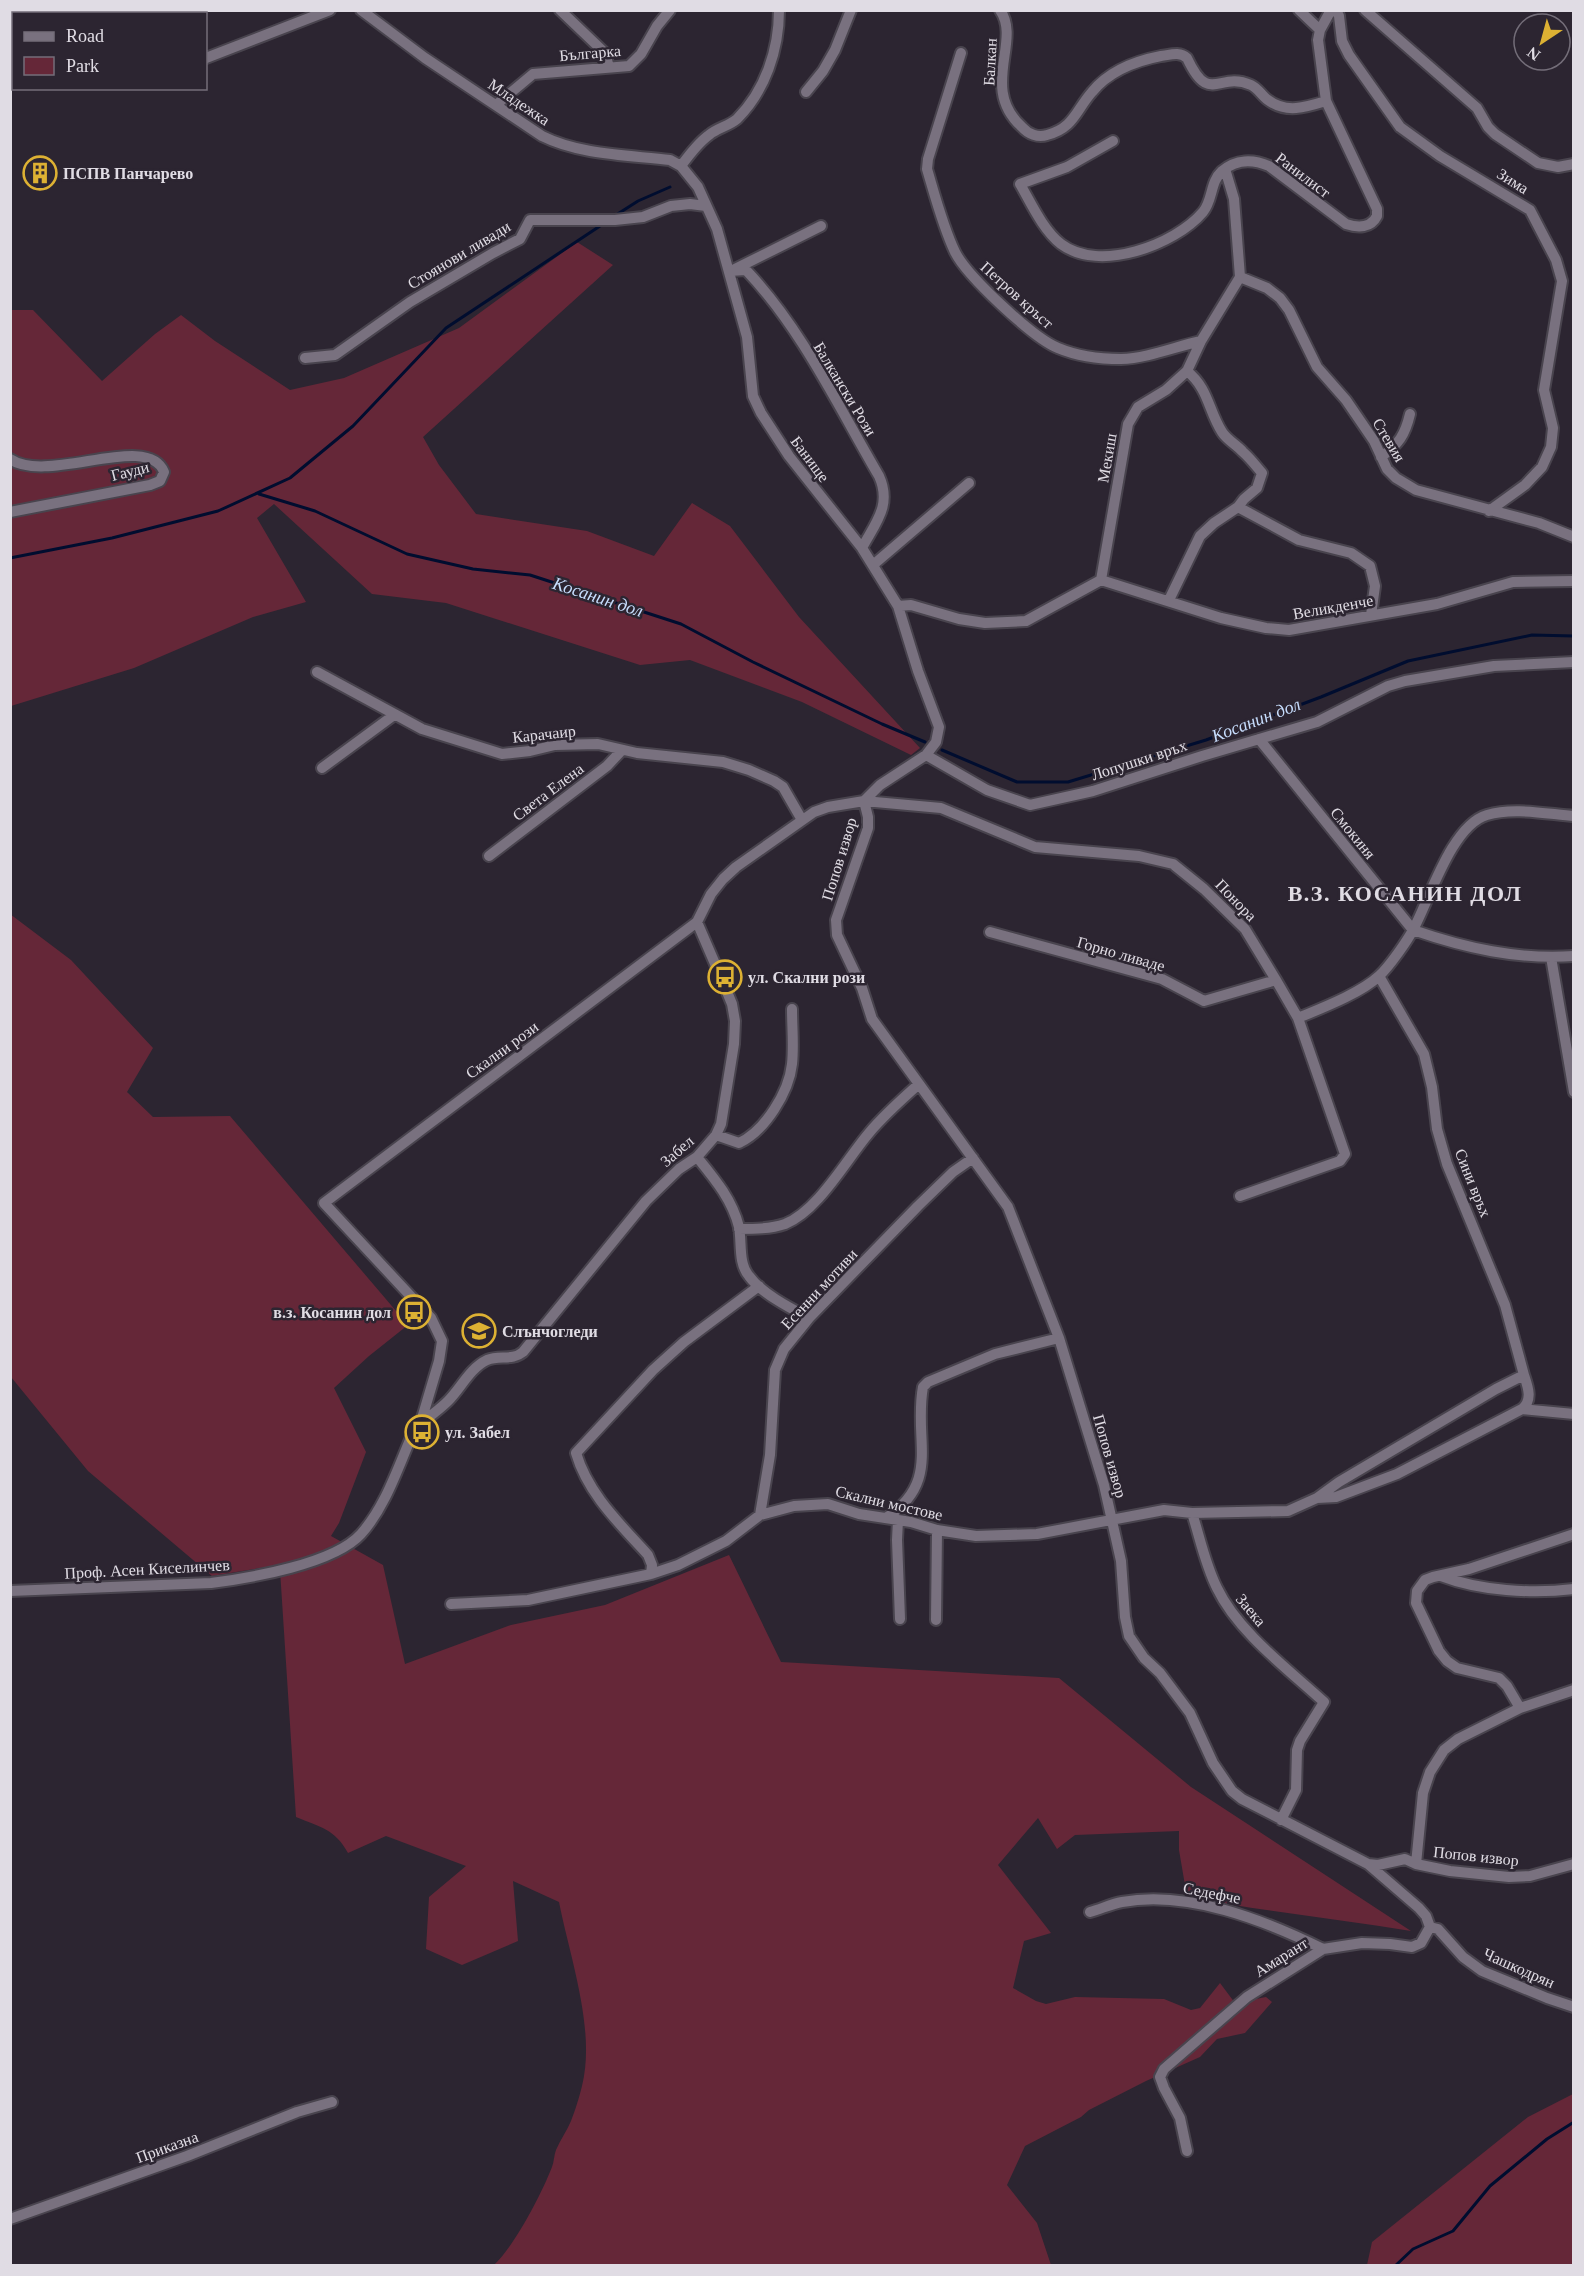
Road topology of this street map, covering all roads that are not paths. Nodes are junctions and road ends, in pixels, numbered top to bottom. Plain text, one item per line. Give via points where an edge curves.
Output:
1 (330, 10) edge
2 (361, 10) edge
3 (560, 10) edge
4 (670, 10) edge
5 (779, 10) edge
6 (851, 10) edge
7 (1000, 10) edge
8 (1299, 10) edge
9 (1331, 10) edge
10 (1336, 10) edge
11 (1365, 10) edge
12 (1320, 30) junction
13 (961, 53) dead end
14 (207, 58) edge
15 (609, 68) junction
16 (806, 92) dead end
17 (1326, 101) junction
18 (496, 105) junction
19 (1113, 141) dead end
20 (1574, 164) edge
21 (681, 166) junction
22 (1225, 169) junction
23 (706, 206) junction
24 (821, 226) dead end
25 (729, 271) junction
26 (1240, 277) junction
27 (1201, 341) junction
28 (305, 358) dead end
29 (1187, 371) junction
30 (1410, 414) dead end
31 (1381, 457) junction
32 (10, 459) edge
33 (969, 483) dead end
34 (1238, 507) junction
35 (1489, 511) junction
36 (10, 512) edge
37 (1574, 537) edge
38 (862, 548) junction
39 (873, 565) junction
40 (1101, 580) junction
41 (1574, 581) edge
42 (1169, 600) junction
43 (898, 606) junction
44 (1371, 615) junction
45 (1574, 662) edge
46 (317, 672) dead end
47 (394, 715) junction
48 (1259, 739) junction
49 (622, 750) junction
50 (926, 755) junction
51 (322, 768) dead end
52 (864, 801) junction
53 (1574, 816) edge
54 (802, 820) junction
55 (489, 856) dead end
56 (697, 922) junction
57 (1413, 930) junction
58 (990, 932) dead end
59 (1574, 956) edge
60 (1551, 957) junction
61 (1379, 976) junction
62 (1276, 980) junction
63 (792, 1009) dead end
64 (1298, 1018) junction
65 (919, 1084) junction
66 (1573, 1090) edge
67 (716, 1135) junction
68 (697, 1157) junction
69 (973, 1158) junction
70 (1240, 1196) dead end
71 (739, 1229) junction
72 (759, 1286) junction
73 (809, 1318) junction
74 (1059, 1338) junction
75 (1524, 1375) junction
76 (1522, 1409) junction
77 (1574, 1414) edge
78 (420, 1425) junction
79 (1317, 1498) junction
80 (1192, 1513) junction
81 (760, 1515) junction
82 (886, 1518) junction
83 (898, 1520) junction
84 (1113, 1521) junction
85 (937, 1530) junction
86 (1574, 1534) edge
87 (318, 1558) joint
88 (651, 1574) junction
89 (1440, 1575) junction
90 (1574, 1589) edge
91 (10, 1592) edge
92 (452, 1604) dead end
93 (900, 1619) dead end
94 (936, 1620) dead end
95 (1574, 1690) edge
96 (1520, 1708) junction
97 (1281, 1820) junction
98 (1368, 1864) junction
99 (1416, 1864) junction
100 (1574, 1864) edge
101 (1090, 1912) dead end
102 (1430, 1927) junction
103 (1323, 1948) junction
104 (1574, 2007) edge
105 (332, 2102) dead end
106 (1187, 2151) dead end
107 (10, 2219) edge

1 - 14 street
2 - 18 street, Младежка
3 - 15 street via 605,53
4 - 15 street, Българка via 636,61 629,66
5 - 21 street via 773,56 761,89 735,120 710,134
6 - 16 street via 827,64
7 - 17 street, Балкан via 1006,26 1004,100 1012,117 1031,134 1046,135 1068,126 1093,90 1119,69 1177,53 1187,58 1194,74 1205,84 1249,84 1278,106 1293,109
8 - 12 street
9 - 12 street
10 - 35 street, Зима via 1342,41 1349,54 1400,127 1530,210 1556,260 1562,281 1544,390 1553,428 1551,447 1542,467 1526,485
11 - 20 street via 1477,108 1495,134 1538,163 1558,167
12 - 17 street
13 - 27 street, Петров кръст via 927,169 956,254 977,282 1040,339 1075,354 1139,357
15 - 18 street, Българка via 533,74
17 - 22 street, Ранилист via 1377,209 1370,224 1346,224 1259,162 1240,161
18 - 21 street, Младежка via 557,144 670,160
19 - 22 street via 1067,167 1020,184 1047,228 1063,245 1089,254 1122,256 1180,232 1207,207 1216,178
21 - 23 street, Банище via 698,187
22 - 26 street via 1236,215
23 - 25 street, Банище
23 - 28 street, Стоянови ливади via 671,206 644,217 615,220 530,220 520,239 410,302 335,355
24 - 25 street
25 - 38 street, Банище via 747,337 753,396 761,413 789,456
25 - 38 street, Балкански Рози via 746,270 765,290 820,373 885,488 885,501
26 - 27 street, Мекиш
26 - 31 street, Стевия via 1280,298 1317,367 1346,400
27 - 29 street, Мекиш
29 - 34 street via 1209,400 1212,415 1224,435 1262,473 1257,488
29 - 40 street, Мекиш via 1138,407 1128,424
30 - 31 street via 1405,434
31 - 35 street, Стевия via 1387,469 1405,485
32 - 36 street, Гауди via 45,468 134,455 153,459 164,472 160,481 150,485
33 - 39 street
34 - 42 street via 1200,536
34 - 44 street via 1299,540 1351,553 1370,566 1375,586
35 - 37 street, Стевия via 1539,523
38 - 39 street, Банище
39 - 43 street, Банище
40 - 42 street, Великденче
40 - 43 street via 1026,621 985,623 911,605
41 - 44 street, Великденче via 1513,582 1437,604
42 - 44 street, Великденче via 1221,618 1289,630
43 - 50 street, Банище via 939,727 936,742
45 - 48 street, Лопушки връх via 1485,667 1405,681 1317,722
46 - 47 street, Карачаир
47 - 49 street, Карачаир via 422,729 502,754 555,745 598,744
47 - 51 street
48 - 50 street, Лопушки връх via 1093,791 1030,804 987,790
48 - 57 street, Смокиня
49 - 54 street, Карачаир via 723,762 749,770 779,783
49 - 55 street, Света Елена via 607,766
50 - 52 street via 880,785
52 - 54 street via 828,807
52 - 62 street, Понора via 941,808 1035,848 1139,856 1173,864 1245,929
52 - 65 street, Попов извор via 868,828 836,920 837,935 872,1019
53 - 57 street via 1502,813 1485,815 1473,822 1454,847
54 - 56 street via 723,879
56 - 67 street, Забел via 735,1021 723,1114
56 - 78 street, Скални рози via 324,1203 431,1318 442,1341
57 - 60 street via 1487,951
57 - 61 street
58 - 62 street, Горно ливаде via 1162,979 1204,1001
59 - 60 street
60 - 66 street
61 - 64 street
61 - 75 street, Сини връх via 1424,1054 1447,1164 1505,1305
62 - 64 street, Понора
63 - 67 street via 792,1066 773,1112 739,1143
64 - 70 street, Понора via 1344,1156 1340,1161
65 - 69 street, Попов извор
65 - 71 street via 870,1131 801,1214 779,1226
67 - 68 street, Забел
68 - 71 street via 718,1182
68 - 78 street, Забел via 646,1201 523,1352 514,1358 488,1360
69 - 73 street, Есенни мотиви via 925,1199
69 - 74 street, Попов извор via 1008,1207
71 - 72 street via 744,1267
72 - 73 street
72 - 88 street via 653,1370 576,1453 580,1468 600,1502 648,1555
73 - 81 street, Есенни мотиви via 784,1349 775,1370 770,1455
74 - 82 street via 995,1354 922,1387 920,1477 901,1508
74 - 84 street, Попов извор
75 - 76 street, Сини връх via 1529,1395
75 - 79 street
76 - 77 street
76 - 79 street via 1397,1474 1336,1497
78 - 87 street, Забел via 374,1518 360,1536
79 - 80 street via 1288,1511
80 - 84 street, Скални мостове via 1164,1510
80 - 97 street, Заека via 1224,1602 1324,1702 1300,1741 1296,1790
81 - 82 street, Скални мостове via 795,1506 828,1504
81 - 88 street, Скални мостове via 726,1541
82 - 83 street, Скални мостове
83 - 85 street, Скални мостове
83 - 93 street
84 - 85 street, Скални мостове via 1037,1534 976,1536
84 - 97 street, Попов извор via 1129,1636 1190,1713 1213,1763 1233,1791
85 - 94 street
86 - 89 street
87 - 91 street, Проф. Асен Киселинчев via 262,1575 211,1583
88 - 92 street, Скални мостове via 528,1600
89 - 90 street via 1473,1585 1541,1593
89 - 96 street via 1425,1580 1416,1597 1439,1651 1457,1668 1499,1678
95 - 96 street
96 - 99 street via 1449,1744 1436,1760 1423,1793
97 - 98 street, Попов извор
98 - 99 street, Попов извор via 1405,1859
98 - 102 street via 1419,1908
99 - 100 street, Попов извор via 1509,1877 1530,1876
101 - 103 street, Седефче via 1121,1902 1154,1899 1185,1903 1247,1915
102 - 103 street, Амарант via 1421,1943 1412,1947 1362,1943
102 - 104 street, Чашкодрян via 1438,1929 1482,1971
103 - 106 street, Амарант via 1247,1997 1164,2069 1160,2077 1180,2118
105 - 107 street, Приказна

